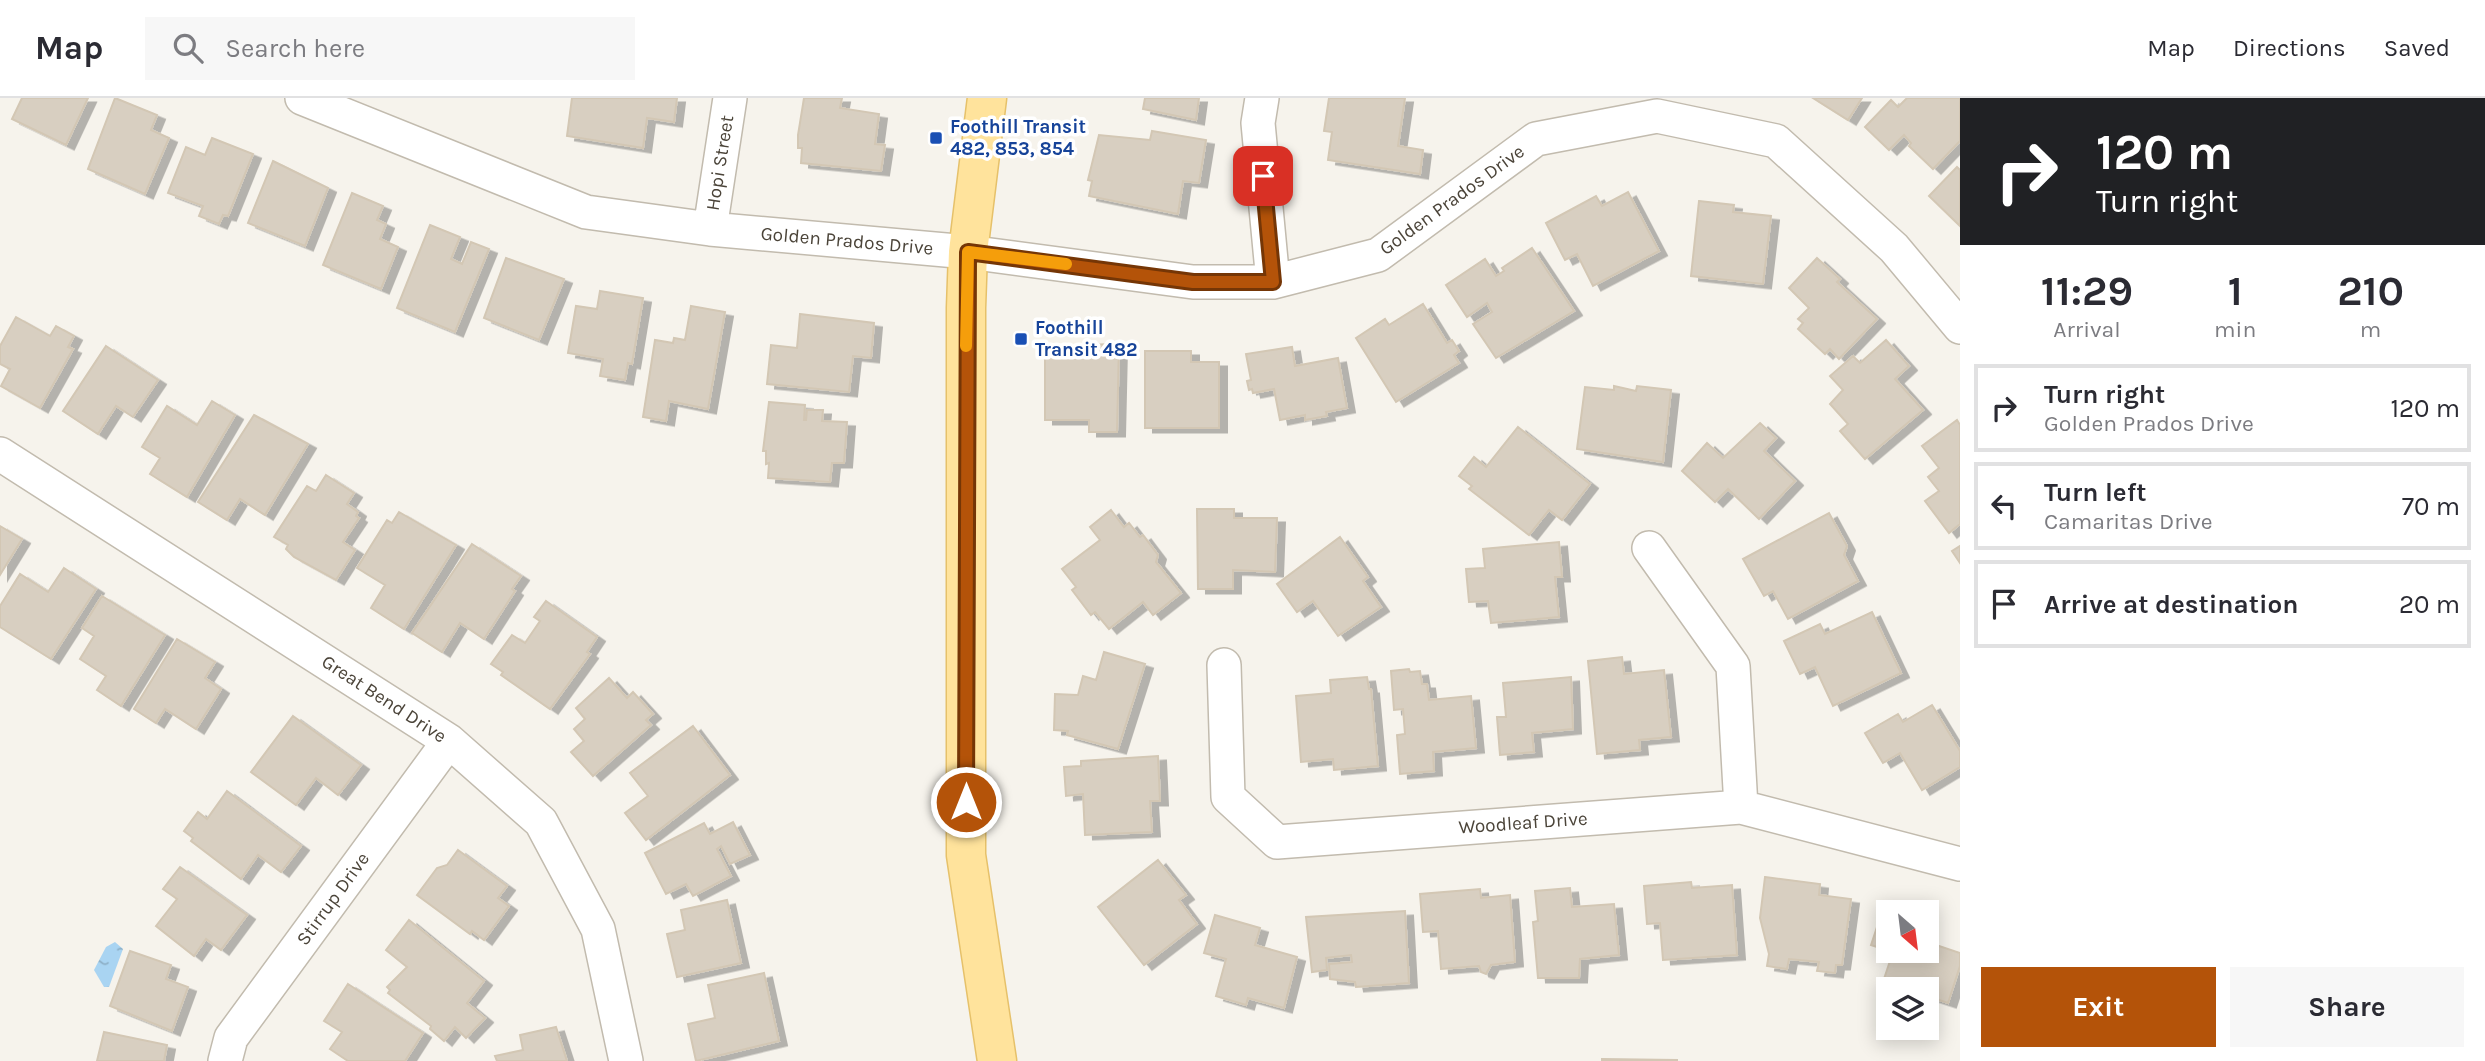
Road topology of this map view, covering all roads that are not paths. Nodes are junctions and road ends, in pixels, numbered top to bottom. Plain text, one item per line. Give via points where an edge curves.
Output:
1 (302, 98) edge
2 (730, 98) edge
3 (987, 98) edge
4 (1262, 98) edge
5 (710, 229) junction
6 (968, 252) junction
7 (1273, 282) junction
8 (1960, 327) edge
9 (0, 454) edge
10 (1649, 548) dead end
11 (1224, 665) dead end
12 (449, 741) junction
13 (1741, 807) junction
14 (1960, 864) edge
15 (225, 1061) edge
16 (626, 1061) edge
17 (997, 1061) edge

1 - 5 street, Golden Prados Drive via 586,212
2 - 5 street, Hopi Street
3 - 6 main road
4 - 7 street via 1258,123
5 - 6 street, Golden Prados Drive
6 - 7 street, Golden Prados Drive via 1193,282
6 - 17 main road via 966,855
7 - 8 street, Golden Prados Drive via 1378,255 1536,139 1657,116 1776,141 1894,248
9 - 12 street, Great Bend Drive
10 - 13 street via 1733,666
11 - 13 street, Woodleaf Drive via 1228,797 1277,842
12 - 15 street, Stirrup Drive via 231,1038
12 - 16 street, Great Bend Drive via 541,821 598,929
13 - 14 street, Woodleaf Drive

